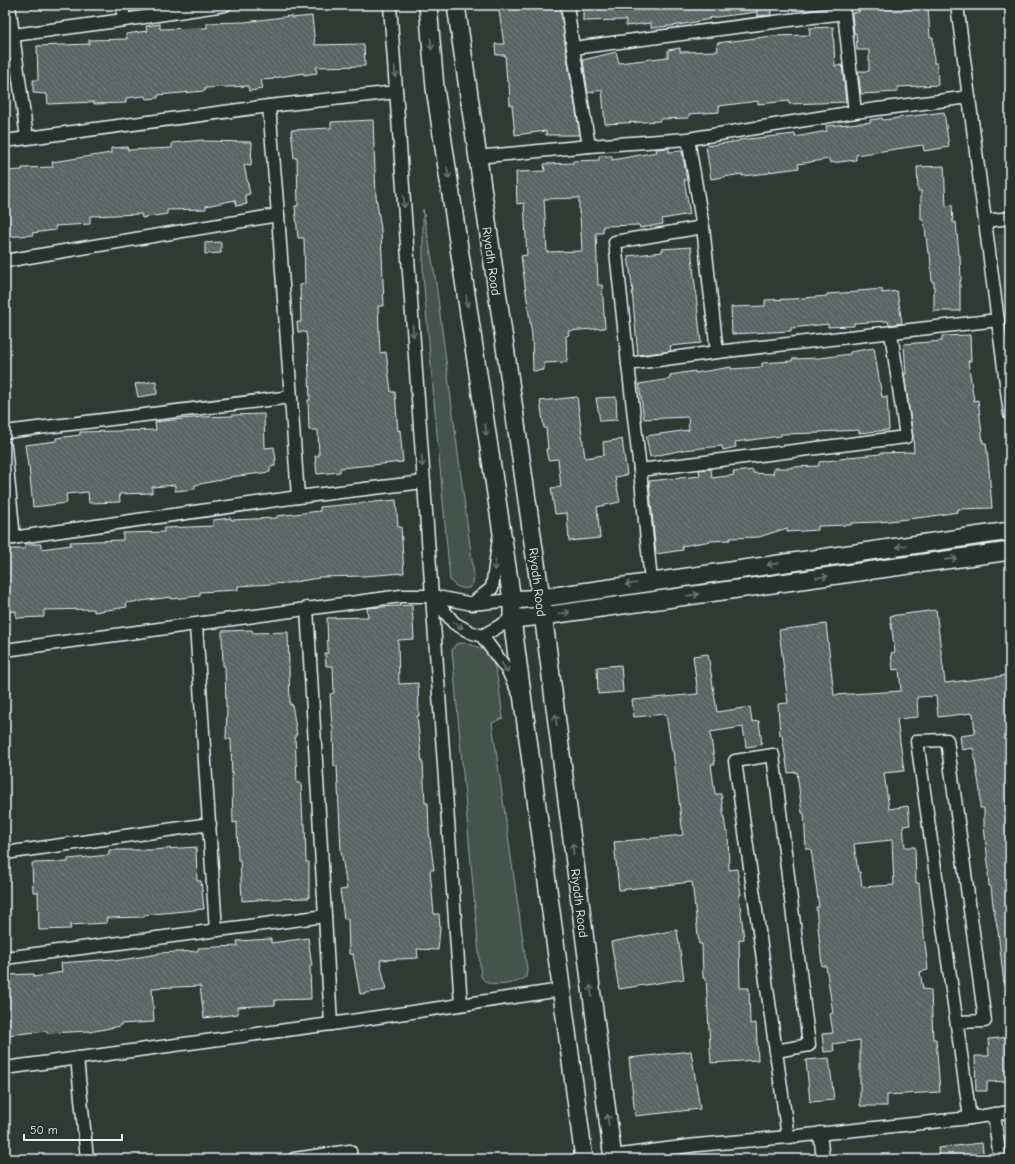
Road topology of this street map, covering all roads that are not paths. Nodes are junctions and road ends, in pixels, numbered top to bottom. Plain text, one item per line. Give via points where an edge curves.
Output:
1 (9, 5) edge
2 (122, 5) edge
3 (225, 5) edge
4 (390, 5) edge
5 (428, 5) edge
6 (456, 5) edge
7 (567, 5) edge
8 (957, 5) edge
9 (124, 20) junction
10 (14, 35) junction
11 (573, 48) junction
12 (396, 92) junction
13 (969, 97) junction
14 (269, 106) junction
15 (855, 112) junction
16 (27, 138) junction
17 (688, 139) junction
18 (5, 141) edge
19 (589, 146) junction
20 (477, 157) junction
21 (278, 215) junction
22 (1010, 218) edge
23 (986, 221) junction
24 (703, 227) junction
25 (5, 261) edge
26 (998, 320) junction
27 (891, 333) junction
28 (717, 352) junction
29 (628, 364) junction
30 (291, 397) junction
31 (1010, 414) edge
32 (5, 432) edge
33 (5, 446) edge
34 (640, 470) junction
35 (424, 482) junction
36 (298, 497) junction
37 (500, 526) junction
38 (1010, 531) edge
39 (9, 539) edge
40 (1010, 551) edge
41 (651, 581) junction
42 (432, 596) junction
43 (541, 598) junction
44 (451, 600) junction
45 (512, 600) junction
46 (472, 604) junction
47 (440, 607) junction
48 (307, 608) junction
49 (543, 616) junction
50 (512, 619) junction
51 (196, 624) junction
52 (482, 636) junction
53 (5, 650) edge
54 (524, 708) junction
55 (210, 824) junction
56 (5, 853) edge
57 (325, 916) junction
58 (216, 930) junction
59 (5, 958) edge
60 (561, 990) junction
61 (461, 1004) junction
62 (957, 1022) junction
63 (330, 1024) junction
64 (776, 1051) junction
65 (77, 1058) junction
66 (5, 1068) edge
67 (1010, 1112) edge
68 (994, 1114) junction
69 (970, 1118) junction
70 (820, 1133) junction
71 (788, 1137) junction
72 (613, 1157) edge
73 (87, 1159) edge
74 (294, 1159) edge
75 (351, 1159) edge
76 (584, 1159) edge
77 (823, 1159) edge
78 (1000, 1159) edge

1 - 10 street
2 - 9 street
3 - 9 street
4 -> 12 street
5 -> 37 street via 436,88
6 - 20 street, Riyadh Road
7 - 11 street
8 - 13 street
9 - 10 street
10 - 16 street
11 - 15 street via 844,13
11 - 19 street
12 - 14 street
12 -> 35 street
13 - 15 street
13 - 23 street
14 - 16 street
14 - 21 street
15 - 17 street
16 - 18 street
17 - 19 street
17 - 24 street
19 - 20 street
20 - 43 street, Riyadh Road
21 - 25 street
21 - 30 street
22 - 23 street
23 - 26 street
24 - 28 street
24 - 29 street via 615,242
26 - 27 street
26 - 31 street
27 - 28 street
27 - 34 street via 906,437
28 - 29 street
29 - 34 street
30 - 32 street
30 - 36 street
33 - 39 street
34 - 41 street
35 - 36 street
35 - 42 street
36 - 39 street
37 - 45 street
37 -> 46 street via 492,588
38 -> 41 street
49 -> 40 street
41 -> 43 street
42 - 44 street
42 - 47 street
42 - 48 street via 401,596
42 - 61 street
43 - 45 street
43 - 49 street, Riyadh Road
44 - 46 street
44 - 47 street
45 - 46 street
45 - 50 street
47 -> 52 street via 454,624
48 - 51 street
48 - 57 street
49 - 50 street
72 -> 49 street, Riyadh Road
50 - 52 street
50 - 54 street
51 - 53 street
51 - 55 street
52 -> 54 street via 508,671
54 - 60 street
55 - 56 street
55 - 58 street
57 - 58 street
57 - 63 street
58 - 59 street
60 - 61 street
60 - 76 street
61 - 63 street
62 - 62 street via 927,812 917,741 946,740 949,756 986,1021
62 - 69 street
63 - 65 street
64 - 64 street via 734,761 773,755 809,1045
64 - 71 street
65 - 66 street
65 - 73 street
67 - 68 street
68 - 69 street
68 - 78 street
69 - 70 street
70 - 71 street
70 - 77 street
71 - 72 street via 697,1145
74 - 75 street via 350,1151

